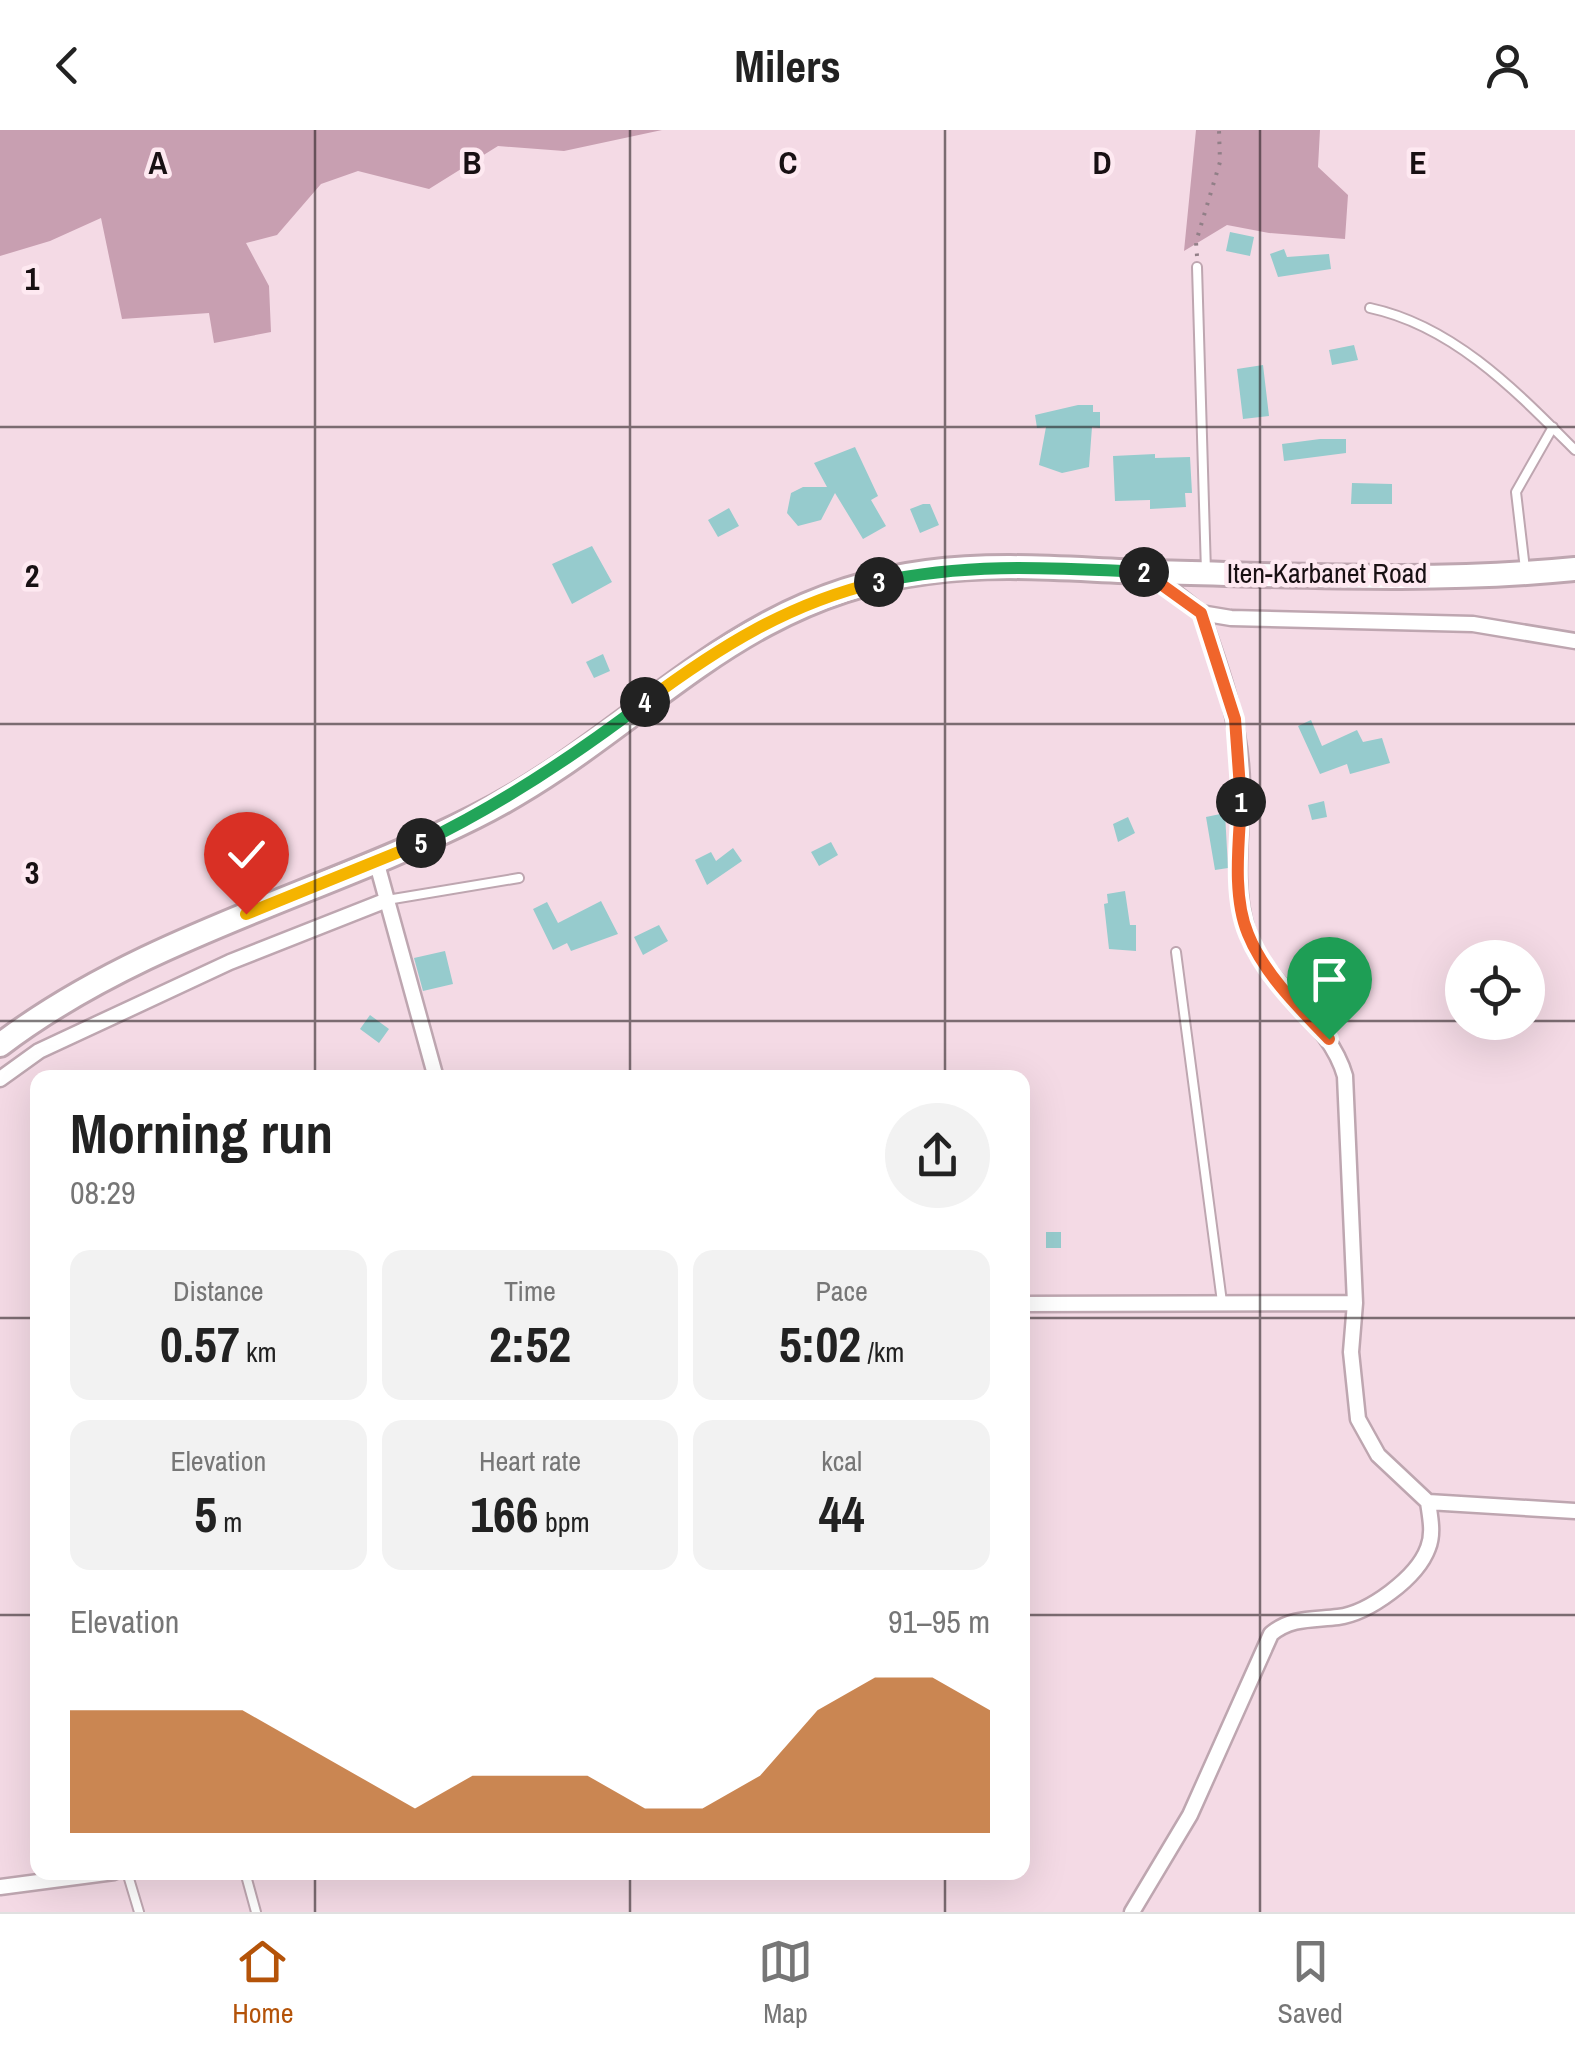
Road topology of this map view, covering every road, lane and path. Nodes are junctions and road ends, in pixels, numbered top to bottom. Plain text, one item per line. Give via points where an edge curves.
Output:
1 (1219, 130) edge
2 (1197, 267) joint
3 (1370, 308) dead end
4 (1552, 427) junction
5 (1575, 450) edge
6 (1575, 569) edge
7 (1148, 572) junction
8 (1206, 572) junction
9 (1526, 573) junction
10 (1201, 613) junction
11 (1575, 641) edge
12 (376, 864) junction
13 (518, 878) dead end
14 (386, 900) junction
15 (1176, 952) dead end
16 (0, 1045) edge
17 (434, 1070) edge
18 (0, 1079) edge
19 (1222, 1302) junction
20 (1355, 1302) junction
21 (1030, 1304) edge
22 (1428, 1502) junction
23 (1575, 1511) edge
24 (33, 1880) edge
25 (128, 1880) edge
26 (247, 1880) edge
27 (0, 1888) edge
28 (138, 1912) edge
29 (256, 1912) edge
30 (1132, 1912) edge

1 - 2 path via 1220,162 1196,242
2 - 8 lane
3 - 4 lane via 1456,346 1512,386
4 - 5 lane
4 - 9 lane via 1516,492
6 - 9 main road, Iten-Karbanet Road
7 - 8 main road, Iten-Karbanet Road
7 - 10 street
7 - 12 main road, Iten-Karbanet Road via 1011,566 925,572 818,598 735,638 568,761 480,815
8 - 9 main road, Iten-Karbanet Road
10 - 11 street via 1473,624
10 - 20 street via 1235,719 1248,934 1292,1002 1338,1052 1345,1076
12 - 14 street
12 - 16 main road, Iten-Karbanet Road via 112,975
13 - 14 lane
14 - 17 street
14 - 18 street via 196,978 39,1051
15 - 19 lane
19 - 20 street
19 - 21 street
20 - 22 street via 1351,1352 1358,1419 1378,1455
22 - 23 street
22 - 30 street via 1430,1546 1419,1566 1373,1603 1341,1617 1295,1621 1271,1634 1198,1800
24 - 27 street
25 - 28 lane
26 - 29 lane

